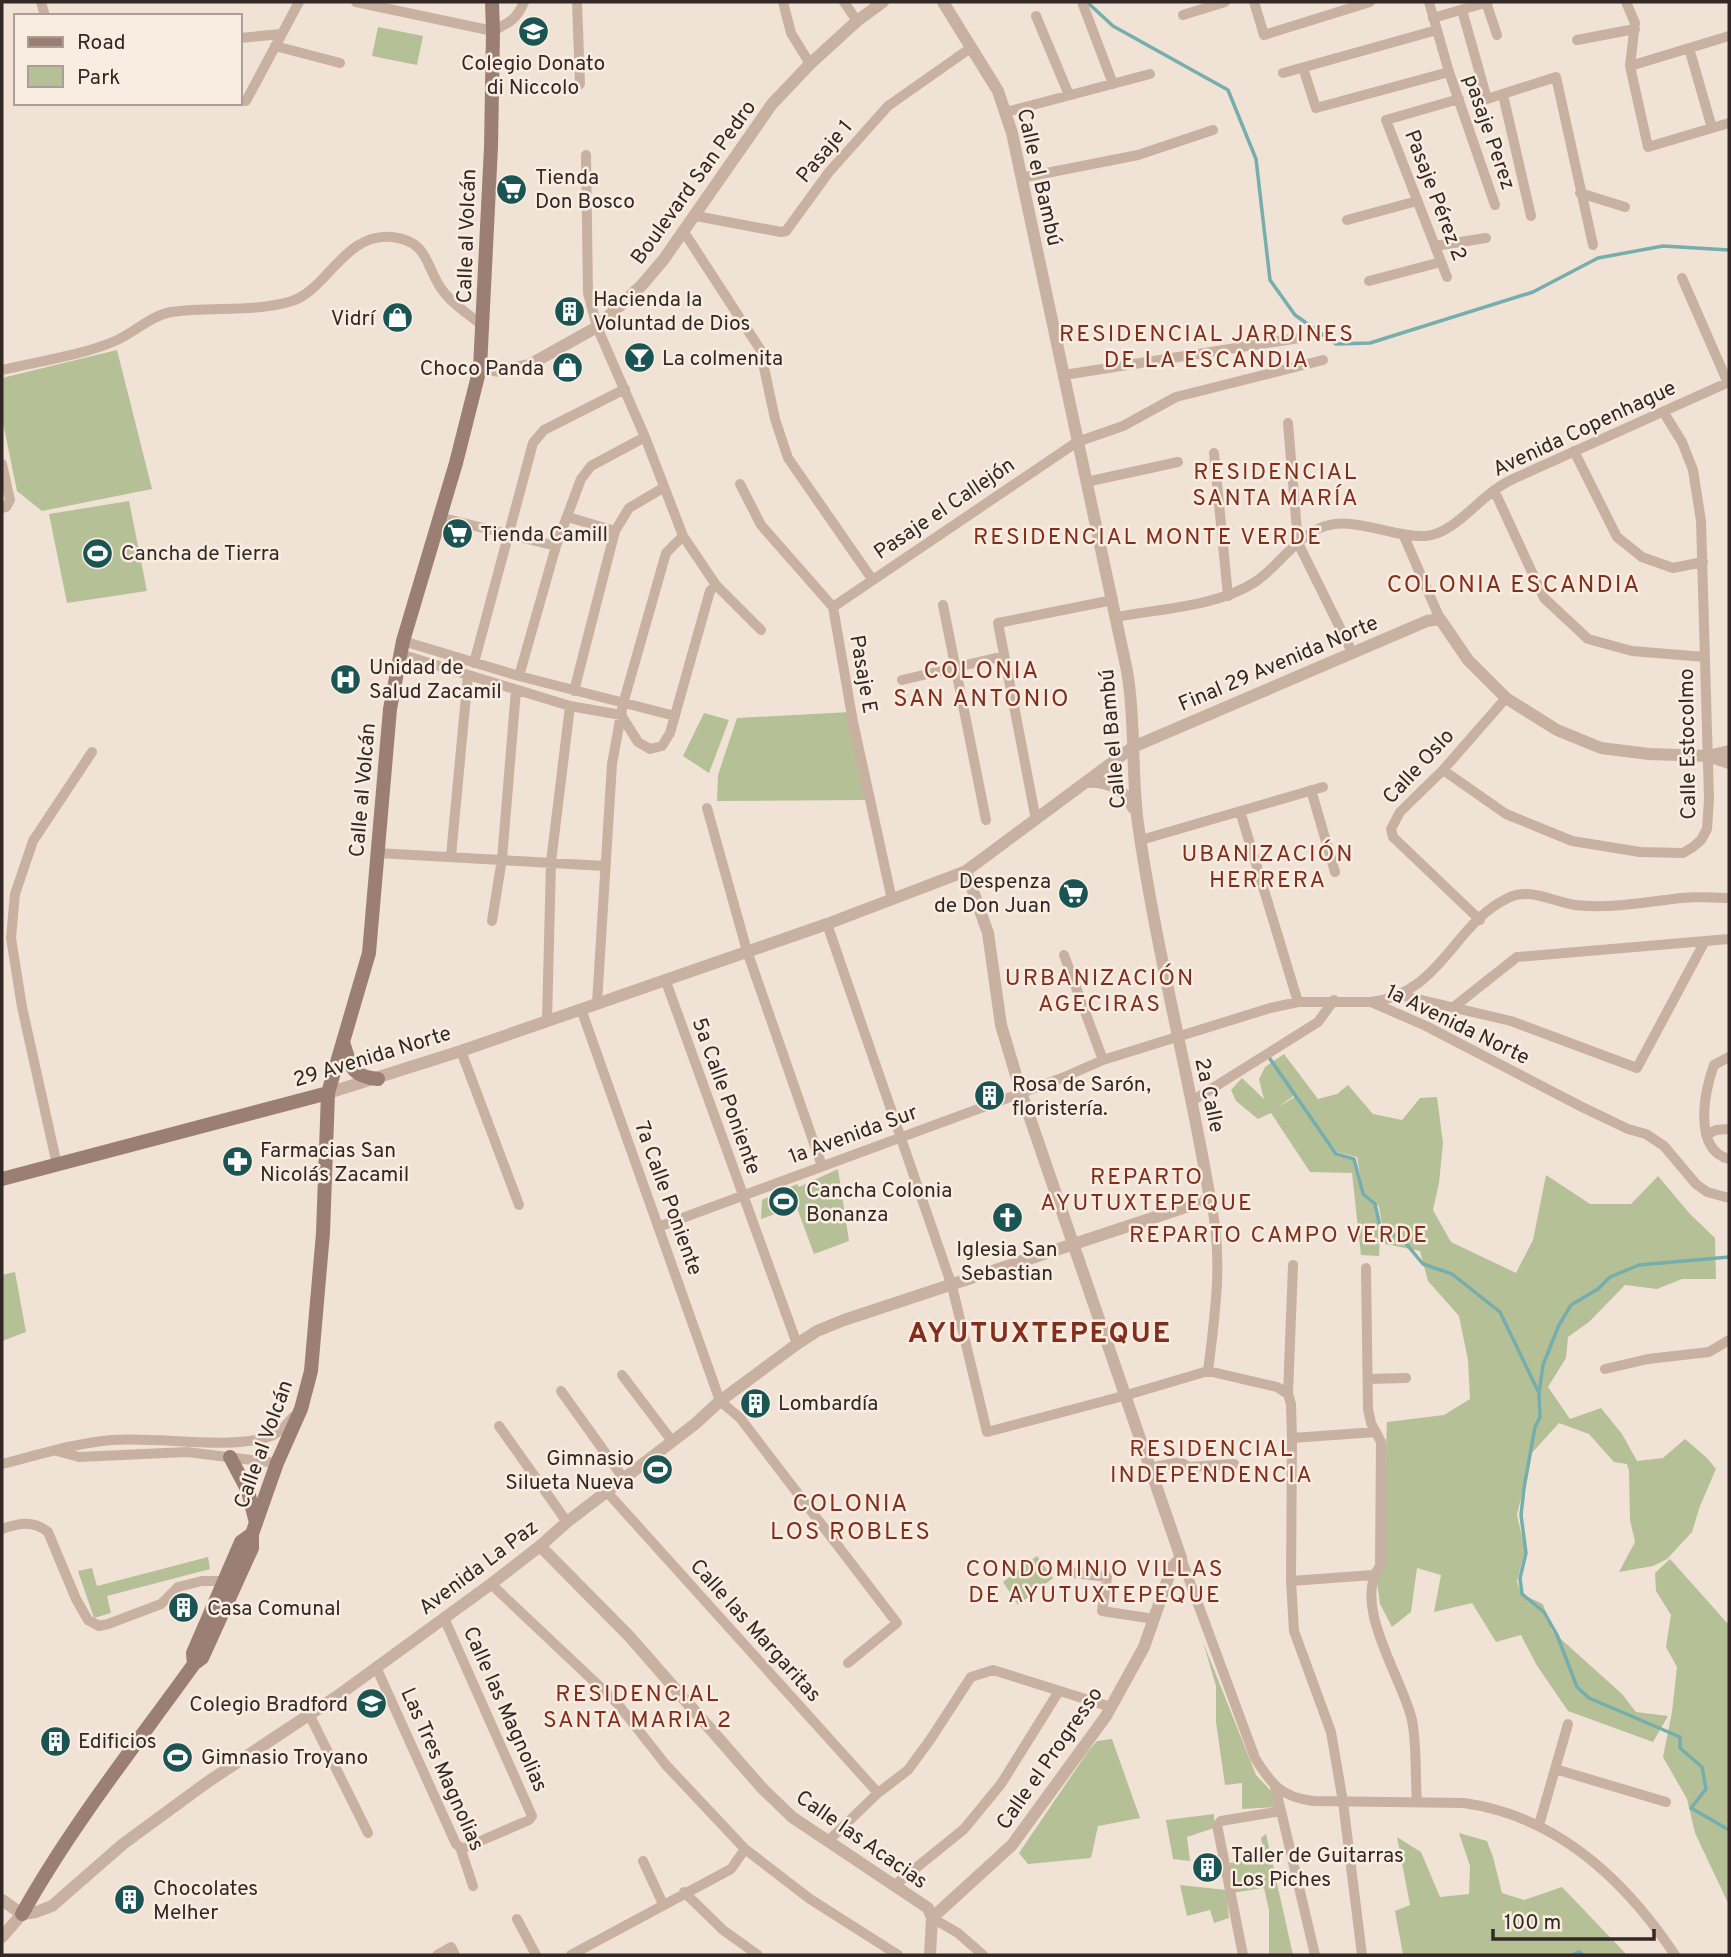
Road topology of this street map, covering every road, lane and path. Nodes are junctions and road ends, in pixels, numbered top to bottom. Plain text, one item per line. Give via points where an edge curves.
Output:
1 (299, 2) edge
2 (356, 2) edge
3 (492, 2) edge
4 (524, 2) edge
5 (577, 2) edge
6 (783, 2) edge
7 (844, 2) edge
8 (883, 2) edge
9 (943, 2) edge
10 (1082, 2) edge
11 (1225, 2) edge
12 (1254, 2) edge
13 (1370, 2) edge
14 (1429, 2) edge
15 (1487, 2) edge
16 (1626, 2) edge
17 (1462, 10) junction
18 (1183, 15) dead end
19 (1035, 16) dead end
20 (1433, 18) junction
21 (857, 21) junction
22 (1635, 29) junction
23 (1437, 30) junction
24 (493, 31) junction
25 (281, 34) junction
26 (1497, 36) dead end
27 (1729, 36) edge
28 (242, 38) edge
29 (1577, 40) dead end
30 (275, 46) junction
31 (972, 47) junction
32 (1689, 48) junction
33 (340, 63) dead end
34 (810, 64) junction
35 (1630, 66) junction
36 (1303, 68) junction
37 (1449, 72) junction
38 (1150, 74) dead end
39 (1283, 74) dead end
40 (580, 83) dead end
41 (1113, 83) junction
42 (1069, 95) junction
43 (1503, 95) junction
44 (1459, 99) junction
45 (246, 101) dead end
46 (1006, 112) junction
47 (1729, 123) edge
48 (1712, 128) junction
49 (1213, 130) dead end
50 (586, 155) dead end
51 (1021, 178) junction
52 (1580, 193) junction
53 (1418, 201) junction
54 (1495, 205) dead end
55 (1625, 207) dead end
56 (696, 216) junction
57 (1531, 216) dead end
58 (1347, 220) dead end
59 (684, 232) junction
60 (1486, 238) dead end
61 (1593, 245) dead end
62 (1435, 246) junction
63 (1441, 262) junction
64 (1447, 277) dead end
65 (1682, 278) dead end
66 (1369, 281) dead end
67 (483, 326) junction
68 (597, 327) junction
69 (1299, 338) dead end
70 (1323, 360) dead end
71 (480, 368) junction
72 (2, 370) edge
73 (1064, 375) junction
74 (1729, 383) edge
75 (625, 389) junction
76 (1664, 413) junction
77 (1288, 423) dead end
78 (645, 437) junction
79 (1077, 442) junction
80 (1574, 451) junction
81 (1214, 453) dead end
82 (1178, 462) dead end
83 (2, 464) edge
84 (1086, 482) junction
85 (740, 484) dead end
86 (663, 488) junction
87 (1494, 490) junction
88 (2, 508) edge
89 (439, 517) junction
90 (568, 517) junction
91 (615, 531) junction
92 (507, 534) junction
93 (1403, 534) junction
94 (683, 536) junction
95 (1298, 543) junction
96 (556, 546) junction
97 (1703, 562) junction
98 (872, 579) junction
99 (716, 585) junction
100 (1228, 596) junction
101 (1113, 600) junction
102 (943, 606) dead end
103 (832, 607) junction
104 (1116, 617) junction
105 (1440, 619) junction
106 (761, 630) dead end
107 (402, 648) junction
108 (1352, 652) junction
109 (444, 654) junction
110 (1004, 656) junction
111 (1705, 657) junction
112 (474, 663) junction
113 (439, 666) junction
114 (955, 668) junction
115 (468, 675) junction
116 (519, 676) junction
117 (902, 680) dead end
118 (516, 690) junction
119 (574, 691) junction
120 (1506, 698) junction
121 (623, 704) junction
122 (570, 706) junction
123 (621, 715) junction
124 (675, 716) junction
125 (1133, 747) junction
126 (1729, 751) edge
127 (92, 752) dead end
128 (1708, 757) junction
129 (1729, 763) edge
130 (1443, 770) junction
131 (1086, 782) junction
132 (1323, 787) dead end
133 (1311, 790) junction
134 (707, 808) dead end
135 (1240, 811) junction
136 (986, 820) dead end
137 (1035, 821) junction
138 (1138, 823) junction
139 (1141, 840) junction
140 (377, 853) junction
141 (451, 856) junction
142 (502, 859) junction
143 (551, 862) junction
144 (606, 866) junction
145 (966, 871) junction
146 (1335, 872) dead end
147 (1729, 898) edge
148 (892, 900) junction
149 (1480, 919) junction
150 (492, 921) dead end
151 (827, 924) junction
152 (1729, 939) edge
153 (1705, 941) junction
154 (747, 951) junction
155 (1064, 955) dead end
156 (665, 979) junction
157 (1400, 995) junction
158 (1334, 1000) junction
159 (1298, 1002) junction
160 (1371, 1002) junction
161 (597, 1003) junction
162 (1455, 1006) junction
163 (581, 1009) junction
164 (547, 1021) junction
165 (1177, 1036) junction
166 (343, 1042) junction
167 (461, 1051) junction
168 (1729, 1057) edge
169 (1103, 1060) junction
170 (378, 1079) junction
171 (1021, 1092) junction
172 (328, 1093) junction
173 (1192, 1101) junction
174 (1729, 1129) edge
175 (1706, 1136) junction
176 (902, 1137) junction
177 (1729, 1158) edge
178 (57, 1165) junction
179 (822, 1166) junction
180 (2, 1179) edge
181 (743, 1195) junction
182 (1726, 1196) edge
183 (1210, 1199) junction
184 (519, 1205) dead end
185 (658, 1227) junction
186 (1074, 1244) junction
187 (1293, 1265) dead end
188 (1366, 1268) dead end
189 (952, 1286) junction
190 (1729, 1340) edge
191 (796, 1343) junction
192 (1605, 1369) dead end
193 (1208, 1371) junction
194 (622, 1375) dead end
195 (1406, 1378) dead end
196 (1368, 1379) junction
197 (561, 1391) dead end
198 (1288, 1394) junction
199 (1127, 1395) junction
200 (720, 1401) junction
201 (301, 1409) junction
202 (499, 1426) dead end
203 (1376, 1432) junction
204 (1292, 1438) junction
205 (231, 1441) junction
206 (672, 1441) junction
207 (56, 1451) junction
208 (230, 1457) junction
209 (277, 1463) junction
210 (2, 1464) edge
211 (1234, 1464) dead end
212 (1150, 1468) junction
213 (624, 1479) junction
214 (607, 1492) junction
215 (567, 1522) junction
216 (2, 1529) edge
217 (254, 1529) junction
218 (540, 1546) junction
219 (1181, 1558) junction
220 (1067, 1572) dead end
221 (1373, 1575) junction
222 (223, 1581) junction
223 (1291, 1581) junction
224 (491, 1584) junction
225 (444, 1618) junction
226 (1154, 1619) junction
227 (848, 1663) dead end
228 (194, 1664) junction
229 (376, 1667) junction
230 (1059, 1692) junction
231 (1111, 1707) junction
232 (309, 1714) junction
233 (1568, 1724) dead end
234 (1555, 1769) junction
235 (1275, 1787) junction
236 (878, 1793) junction
237 (1343, 1802) junction
238 (1417, 1802) junction
239 (1666, 1802) dead end
240 (1281, 1811) junction
241 (1539, 1825) junction
242 (368, 1833) dead end
243 (828, 1841) junction
244 (460, 1847) junction
245 (745, 1849) junction
246 (643, 1861) dead end
247 (895, 1885) junction
248 (473, 1886) dead end
249 (684, 1892) junction
250 (2, 1899) edge
251 (663, 1904) junction
252 (22, 1914) junction
253 (932, 1918) junction
254 (517, 1919) dead end
255 (2, 1937) edge
256 (437, 1955) edge
257 (455, 1955) edge
258 (536, 1955) edge
259 (571, 1955) edge
260 (758, 1955) edge
261 (898, 1955) edge
262 (930, 1955) edge
263 (982, 1955) edge
264 (1243, 1955) edge
265 (1315, 1955) edge
266 (1362, 1955) edge
267 (1675, 1955) edge

1 - 25 street
2 - 24 street
3 - 24 main road, Calle al Volcán
4 - 24 street via 513,21
5 - 40 street
6 - 34 street via 791,33
7 - 21 street
8 - 21 street, Boulevard San Pedro
9 - 31 street, Calle el Bambú
10 - 41 street
11 - 18 street
12 - 13 street via 1264,35
14 - 20 street, pasaje Perez
15 - 17 street
15 - 26 street
16 - 22 street
17 - 20 street
17 - 43 street via 1487,99
19 - 42 street
20 - 23 street, pasaje Perez
21 - 34 street, Boulevard San Pedro
22 - 29 street
22 - 35 street
23 - 36 street
23 - 37 street, pasaje Perez
24 - 67 main road, Calle al Volcán
25 - 28 street
25 - 30 street
27 - 32 street
30 - 33 street
30 - 45 street
31 - 46 street, Calle el Bambú
31 - 56 street, Pasaje 1 via 888,106 829,172 786,231
32 - 35 street
32 - 48 street
34 - 56 street, Boulevard San Pedro via 772,104
35 - 48 street via 1648,147
36 - 37 street via 1315,108
36 - 39 street
37 - 44 street, pasaje Perez
38 - 41 street
41 - 42 street
42 - 46 street
43 - 52 street via 1556,77
43 - 57 street
44 - 53 street, Pasaje Pérez 2 via 1385,120
44 - 54 street, pasaje Perez
46 - 51 street, Calle el Bambú
47 - 48 street
49 - 51 street via 1139,155
50 - 68 street via 589,293
51 - 73 street, Calle el Bambú
52 - 55 street
52 - 61 street
53 - 58 street
53 - 62 street, Pasaje Pérez 2
56 - 59 street, Boulevard San Pedro
59 - 68 street, Boulevard San Pedro via 642,285
59 - 98 street via 760,349 788,458
60 - 62 street
62 - 63 street, Pasaje Pérez 2
63 - 64 street, Pasaje Pérez 2
63 - 66 street
65 - 74 street
67 - 71 main road, Calle al Volcán
67 - 72 street via 442,291 416,244 391,237 353,248 296,300 169,313 116,341
68 - 71 street, Boulevard San Pedro via 529,365 502,371
68 - 75 street
69 - 73 street
70 - 79 street, Pasaje el Callejón via 1176,397 1123,426
71 - 89 main road, Calle al Volcán
73 - 79 street, Calle el Bambú
74 - 76 street, Avenida Copenhague
75 - 78 street
75 - 92 street via 558,421 533,443
76 - 80 street, Avenida Copenhague
76 - 97 street, Calle Estocolmo via 1693,470
77 - 95 street
78 - 86 street
78 - 90 street via 592,466 581,479
79 - 84 street, Calle el Bambú
79 - 98 street, Pasaje el Callejón
80 - 87 street, Avenida Copenhague
80 - 97 street via 1618,537 1642,557 1673,568
81 - 100 street
82 - 84 street
83 - 88 street via 9,499
84 - 101 street, Calle el Bambú
85 - 103 street via 761,524
86 - 91 street via 629,508
86 - 94 street
87 - 93 street, Avenida Copenhague via 1461,519 1434,534
87 - 111 street via 1544,598 1588,639 1632,651
89 - 92 street
89 - 107 main road, Calle al Volcán
90 - 91 street
90 - 96 street
91 - 119 street
92 - 96 street
92 - 112 street
93 - 95 street, Avenida Copenhague via 1337,524 1321,527
93 - 105 street
94 - 99 street
94 - 121 street via 666,553
95 - 100 street, Avenida Copenhague via 1258,580
95 - 108 street
96 - 116 street
97 - 111 street, Calle Estocolmo
98 - 103 street, Pasaje el Callejón
99 - 106 street
99 - 124 street via 710,591
100 - 104 street, Avenida Copenhague
101 - 104 street, Calle el Bambú
101 - 110 street via 998,623
102 - 114 street
103 - 148 street, Pasaje E
104 - 125 street, Calle el Bambú via 1133,701
105 - 108 street, Final 29 Avenida Norte
105 - 120 street via 1468,660
107 - 109 street
107 - 113 street
107 - 140 main road, Calle al Volcán via 390,709
108 - 125 street, Final 29 Avenida Norte
109 - 112 street
109 - 113 street
110 - 114 street
110 - 137 street
111 - 128 street, Calle Estocolmo
112 - 116 street
113 - 115 street
114 - 117 street
114 - 136 street
115 - 118 street
115 - 141 street
116 - 119 street
118 - 122 street
118 - 142 street
119 - 121 street
120 - 128 street via 1557,730 1601,748
120 - 130 street, Calle Oslo
121 - 123 street
121 - 124 street
122 - 123 street
122 - 143 street
123 - 124 street via 638,742 650,749 662,746
123 - 144 street via 612,764
125 - 131 street, Final 29 Avenida Norte
125 - 138 street, Calle el Bambú
126 - 128 street
127 - 178 street via 33,841 15,894 11,938
128 - 129 street
128 - 130 street, Calle Estocolmo via 1707,830 1683,853 1640,852 1572,841 1506,814
130 - 149 street, Calle Oslo via 1401,812 1391,829 1393,837
131 - 137 street, Final 29 Avenida Norte
131 - 138 street via 1121,790
132 - 133 street
133 - 135 street
133 - 146 street
134 - 154 street
135 - 139 street
135 - 159 street
137 - 145 street, Final 29 Avenida Norte
138 - 139 street, Calle el Bambú
139 - 165 street, Calle el Bambú
140 - 141 street
140 - 166 main road, Calle al Volcán via 369,953
141 - 142 street
142 - 143 street
142 - 150 street
143 - 144 street
143 - 164 street
144 - 161 street
145 - 148 street, 29 Avenida Norte
145 - 171 street via 988,933 1001,1025
147 - 149 street via 1575,905 1523,894 1507,898
148 - 151 street, 29 Avenida Norte
149 - 157 street via 1429,975
151 - 154 street, 29 Avenida Norte
151 - 176 street
152 - 153 street
153 - 162 street via 1517,957
153 - 162 street via 1637,1069 1511,1021
154 - 156 street, 29 Avenida Norte
154 - 179 street
155 - 169 street
156 - 161 street, 29 Avenida Norte
156 - 181 street, 5a Calle Poniente
157 - 160 street
157 - 162 street
158 - 159 street, 1a Avenida Norte
158 - 160 street, 1a Avenida Norte
158 - 173 street via 1318,1022
159 - 165 street, 1a Avenida Norte
160 - 182 street, 1a Avenida Norte via 1581,1107 1646,1134 1664,1146 1696,1184
161 - 163 street, 29 Avenida Norte
163 - 164 street, 29 Avenida Norte
163 - 185 street, 7a Calle Poniente
164 - 167 street, 29 Avenida Norte
165 - 169 street, 1a Avenida Norte
165 - 173 street, 2a Calle
166 - 170 main road via 354,1072
166 - 172 main road, Calle al Volcán
167 - 170 street, 29 Avenida Norte
167 - 184 street
168 - 175 street via 1714,1065 1707,1082
169 - 171 street, 1a Avenida Norte
170 - 172 street, 29 Avenida Norte
171 - 176 street, 1a Avenida Sur
171 - 186 street
172 - 178 main road, 29 Avenida Norte
172 - 201 main road, Calle al Volcán via 319,1303
173 - 183 street, 2a Calle
174 - 175 street
175 - 177 street via 1717,1154
176 - 179 street, 1a Avenida Sur
176 - 189 street
178 - 180 main road, 29 Avenida Norte
179 - 181 street, 1a Avenida Sur
181 - 185 street, 1a Avenida Sur
181 - 191 street, 5a Calle Poniente
183 - 186 street, Avenida La Paz
183 - 193 street, 2a Calle via 1217,1249
185 - 200 street, 7a Calle Poniente
186 - 189 street, Avenida La Paz
186 - 199 street
187 - 198 street
188 - 196 street
189 - 191 street, Avenida La Paz via 835,1323
189 - 199 street via 987,1432
190 - 192 street via 1709,1352
191 - 200 street, Avenida La Paz
193 - 198 street via 1277,1387
193 - 199 street
194 - 206 street
195 - 196 street
196 - 203 street via 1368,1409
197 - 213 street
198 - 204 street
199 - 212 street
200 - 206 street, Avenida La Paz
200 - 227 street via 740,1418 897,1623
201 - 205 street via 283,1429 268,1437
201 - 209 main road, Calle al Volcán
202 - 215 street
203 - 204 street
203 - 221 street via 1381,1442 1380,1566
204 - 223 street
205 - 207 street via 115,1440
205 - 208 street
206 - 213 street, Avenida La Paz
207 - 208 street via 79,1457 187,1452
207 - 210 street
208 - 209 street
208 - 217 main road via 248,1491
209 - 217 main road, Calle al Volcán
211 - 212 street via 1189,1467 1180,1462
212 - 219 street
213 - 214 street, Avenida La Paz
214 - 215 street, Avenida La Paz
214 - 236 street, Calle las Margaritas
215 - 218 street, Avenida La Paz
216 - 222 street via 29,1523 48,1532 76,1599 88,1620 99,1626 161,1604 178,1587
217 - 222 main road, Calle al Volcán via 241,1542
217 - 228 main road, Calle al Volcán via 252,1548 202,1658
218 - 224 street, Avenida La Paz
218 - 243 street, Calle las Acacias via 668,1678 762,1788 792,1817
219 - 226 street, Calle el Progresso via 1172,1567
219 - 235 street via 1255,1758
220 - 226 street via 1107,1577 1102,1611
221 - 223 street
221 - 238 street via 1372,1599 1379,1632 1411,1718
222 - 228 main road, Calle al Volcán via 193,1653
223 - 237 street via 1294,1631 1331,1731
224 - 225 street, Avenida La Paz
224 - 245 street via 617,1703 666,1765
225 - 229 street, Avenida La Paz
225 - 244 street, Calle las Magnolias via 531,1816
226 - 231 street, Calle el Progresso
228 - 252 main road, Calle al Volcán via 43,1876
229 - 232 street, Avenida La Paz
229 - 244 street, Las Tres Magnolias
230 - 231 street
230 - 236 street via 993,1670 971,1677 908,1770
230 - 247 street via 1001,1784 964,1829
231 - 253 street, Calle el Progresso via 1012,1845
232 - 242 street
232 - 252 street, Avenida La Paz via 123,1844 52,1906
233 - 234 street
234 - 239 street
234 - 241 street
235 - 237 street via 1294,1798
235 - 240 street
236 - 243 street
237 - 238 street
237 - 266 street
238 - 241 street via 1485,1806
240 - 264 street via 1217,1825
240 - 265 street
241 - 267 street via 1608,1873 1653,1922
243 - 247 street, Calle las Acacias
244 - 248 street, Las Tres Magnolias
245 - 249 street via 731,1868
245 - 261 street via 810,1899
246 - 251 street
247 - 253 street, Calle las Acacias via 928,1908
249 - 251 street
249 - 260 street via 723,1930
250 - 252 street
251 - 259 street
252 - 255 street
253 - 262 street
253 - 263 street
254 - 258 street
256 - 257 street via 451,1947

